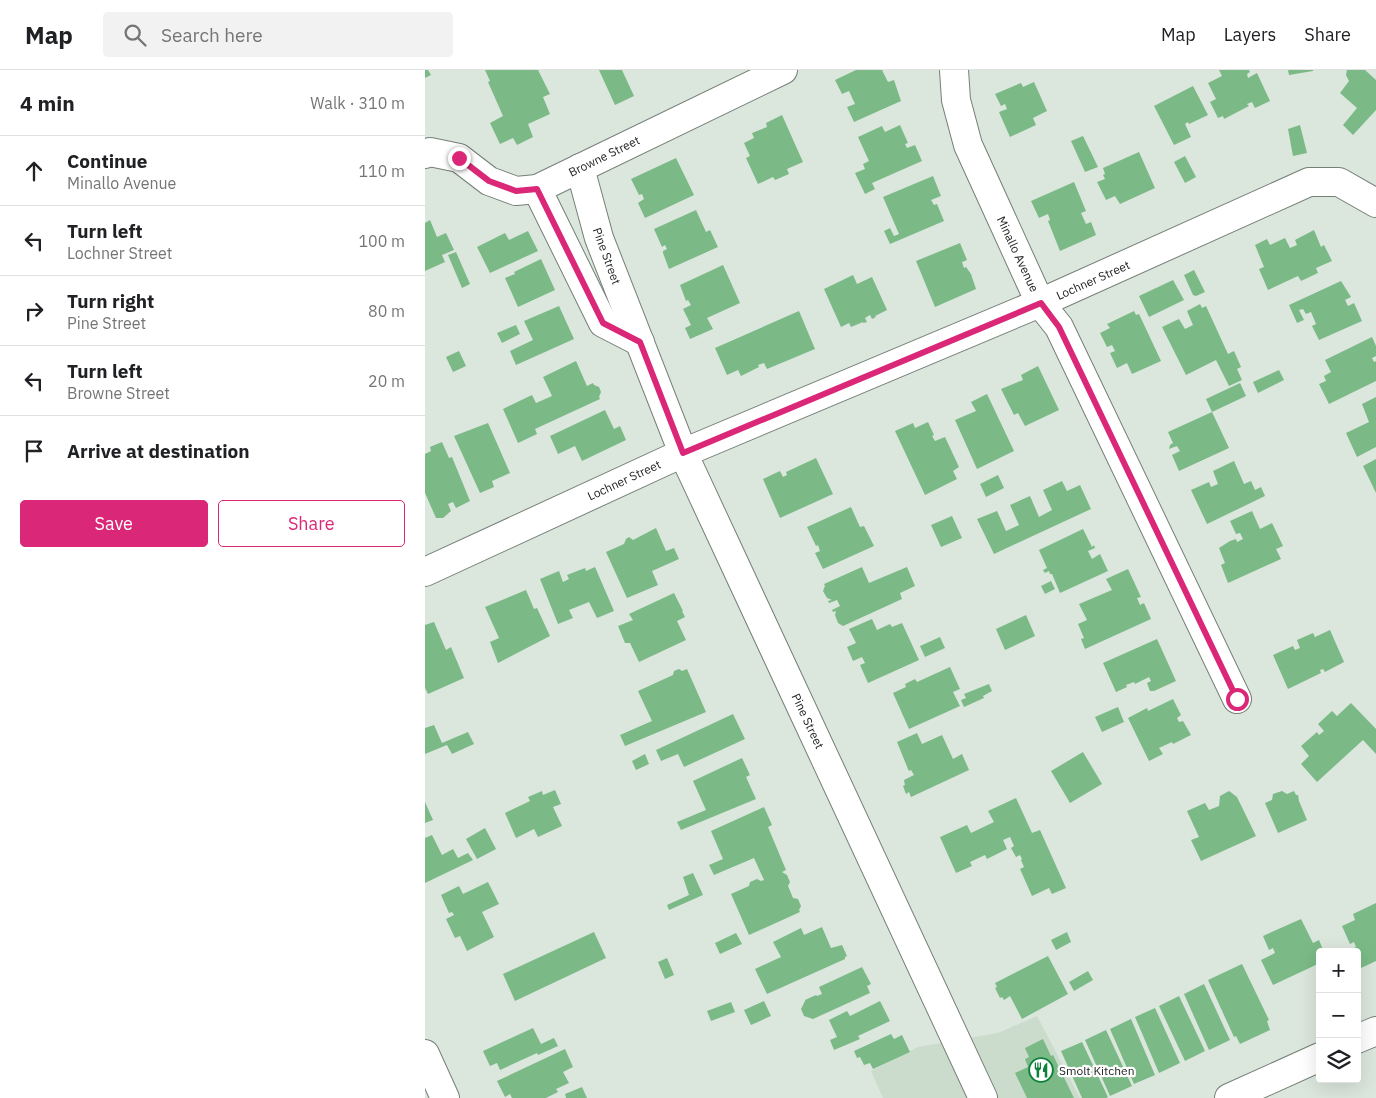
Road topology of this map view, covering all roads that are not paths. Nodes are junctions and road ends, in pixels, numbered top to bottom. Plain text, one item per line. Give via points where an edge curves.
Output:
1 (783, 70) edge
2 (954, 70) edge
3 (425, 154) edge
4 (580, 168) junction
5 (537, 189) junction
6 (1371, 199) edge
7 (1376, 221) edge
8 (1041, 303) junction
9 (640, 342) junction
10 (683, 453) junction
11 (425, 572) edge
12 (1237, 699) dead end
13 (1376, 1031) edge
14 (1359, 1038) edge
15 (425, 1054) edge
16 (1316, 1058) edge
17 (445, 1098) edge
18 (983, 1098) edge
19 (1229, 1098) edge

1 - 4 street, Browne Street
2 - 8 street, Minallo Avenue via 956,100 968,146
3 - 5 street, Browne Street via 430,152 459,158 489,181 516,191
4 - 5 street, Browne Street
4 - 9 street, Pine Street via 599,238
5 - 9 street via 603,323
6 - 7 street
6 - 8 street, Lochner Street via 1339,182 1309,182
8 - 10 street, Lochner Street
8 - 12 street, Minallo Avenue via 1059,327
9 - 10 street, Pine Street
10 - 11 street, Lochner Street
10 - 18 street, Pine Street
13 - 14 street
15 - 17 street
16 - 19 street

